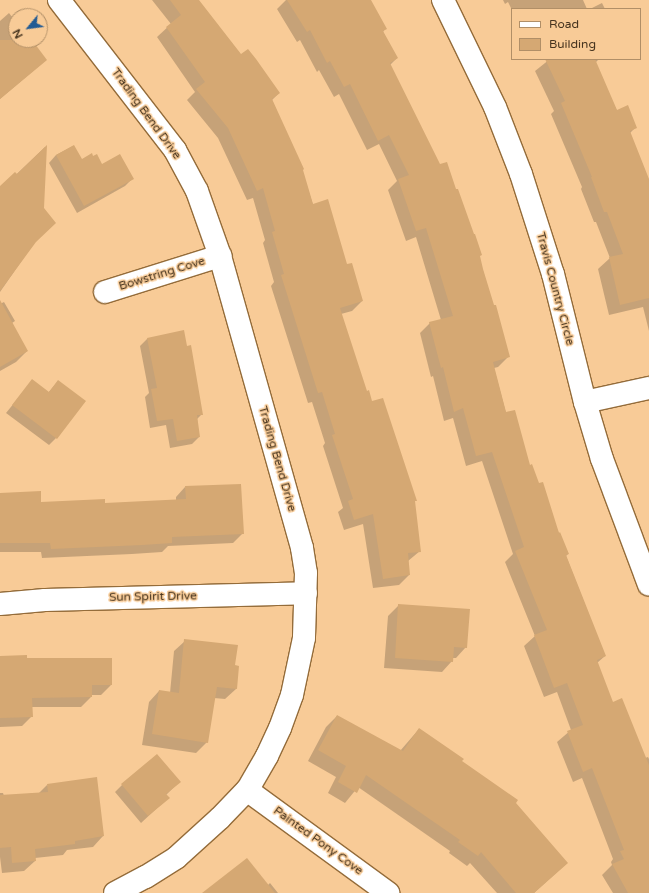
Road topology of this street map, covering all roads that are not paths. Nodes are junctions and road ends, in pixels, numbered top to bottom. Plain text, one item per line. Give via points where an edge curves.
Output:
1 (59, 0) edge
2 (443, 0) edge
3 (220, 256) junction
4 (105, 292) dead end
5 (649, 388) edge
6 (584, 402) junction
7 (649, 586) edge
8 (306, 592) junction
9 (0, 604) edge
10 (247, 790) junction
11 (115, 893) edge
12 (388, 893) edge

1 - 3 street, Trading Bend Drive via 175,150 197,190
2 - 6 street, Travis Country Circle via 495,107 521,174 553,274
3 - 4 street, Bowstring Cove
3 - 8 street, Trading Bend Drive via 302,548
5 - 6 street
6 - 7 street, Travis Country Circle via 602,459
8 - 9 street, Sun Spirit Drive via 45,600
8 - 10 street, Trading Bend Drive via 304,638 292,695 267,756
10 - 11 street, Trading Bend Drive via 176,858
10 - 12 street, Painted Pony Cove

